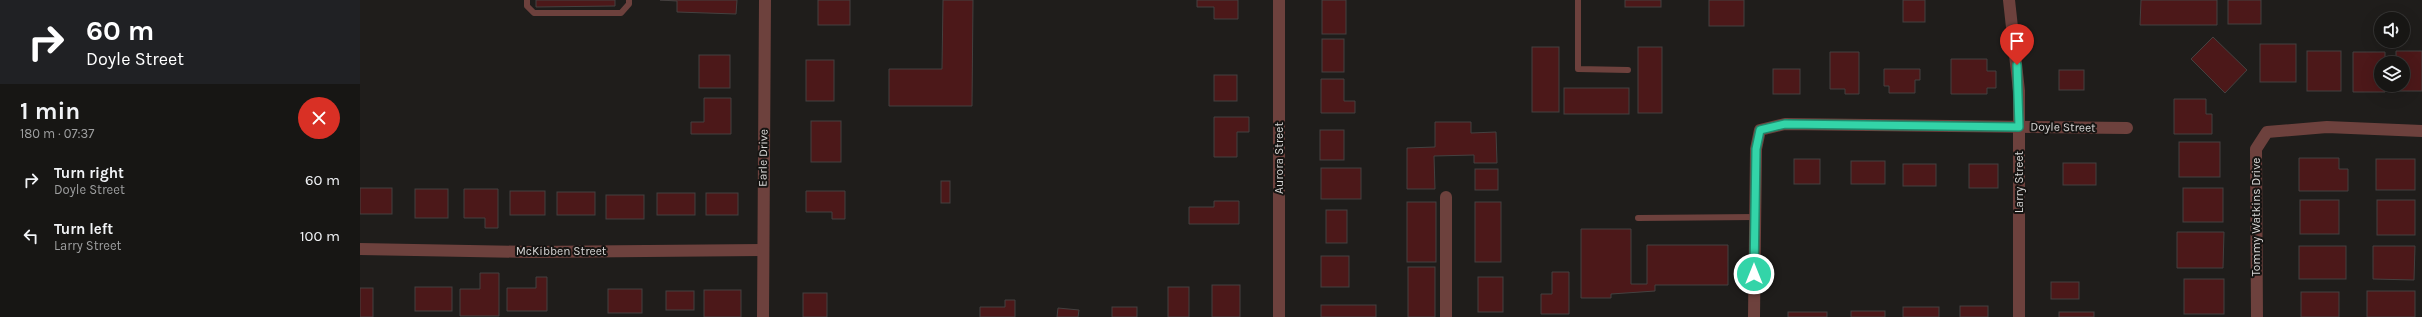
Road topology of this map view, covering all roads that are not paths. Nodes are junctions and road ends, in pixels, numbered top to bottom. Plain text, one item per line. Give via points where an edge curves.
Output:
1 (527, 0) edge
2 (629, 0) edge
3 (765, 0) edge
4 (1279, 0) edge
5 (1578, 0) edge
6 (2009, 0) edge
7 (1628, 70) dead end
8 (2019, 127) junction
9 (2127, 128) dead end
10 (2422, 131) edge
11 (1446, 197) dead end
12 (1755, 217) junction
13 (1638, 218) dead end
14 (360, 249) edge
15 (762, 250) junction
16 (763, 317) edge
17 (1279, 317) edge
18 (1446, 317) edge
19 (1754, 317) edge
20 (2019, 317) edge
21 (2257, 317) edge

1 - 2 lane via 527,6 534,13 621,13 629,4
3 - 15 street, Earle Drive
4 - 17 street, Aurora Street
5 - 7 lane via 1578,68
6 - 8 street, Larry Street via 2016,54
8 - 9 street, Doyle Street
8 - 12 street, Doyle Street via 1785,124 1760,130 1756,149
8 - 20 street, Larry Street
10 - 21 street, Tommy Watkins Drive via 2327,127 2267,132 2256,149
11 - 18 street
12 - 13 lane
12 - 19 street
14 - 15 street, McKibben Street via 531,252
15 - 16 street, Earle Drive

